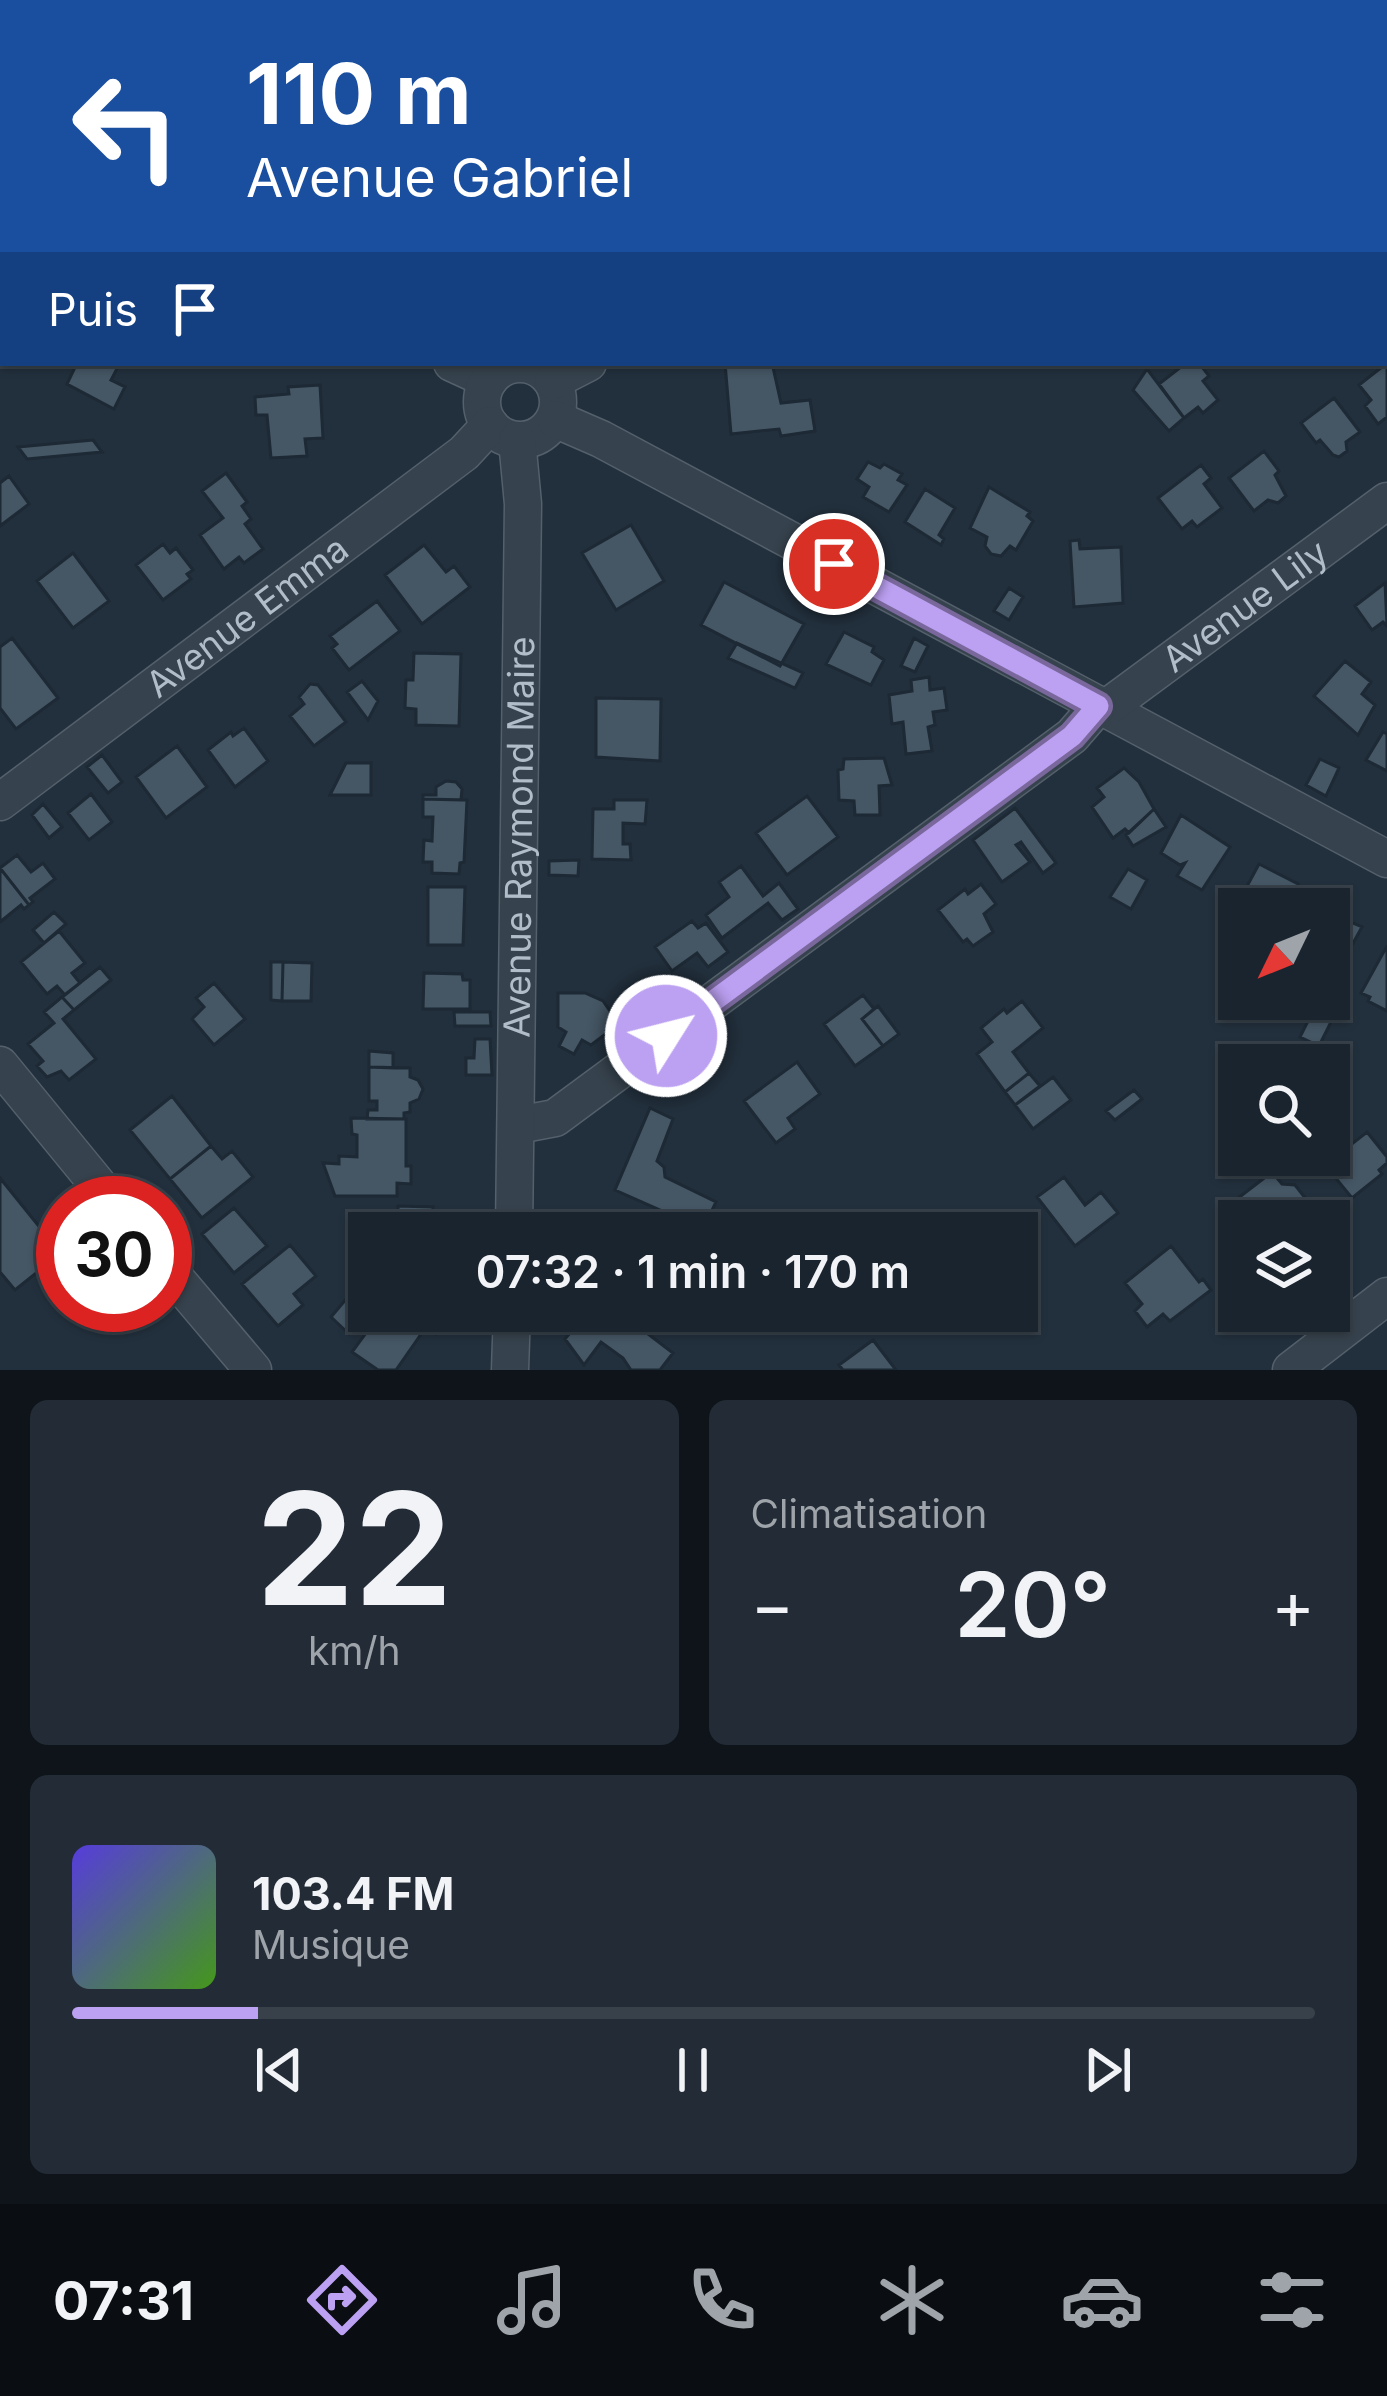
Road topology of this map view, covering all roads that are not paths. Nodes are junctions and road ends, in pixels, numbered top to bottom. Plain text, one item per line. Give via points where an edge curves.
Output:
1 (582, 366) edge
2 (510, 369) edge
3 (553, 381) junction
4 (555, 419) junction
5 (504, 432) junction
6 (1387, 501) edge
7 (1102, 707) junction
8 (0, 802) edge
9 (1387, 859) edge
10 (0, 1066) edge
11 (518, 1126) junction
12 (91, 1176) edge
13 (515, 1212) edge
14 (1387, 1295) edge
15 (192, 1298) edge
16 (511, 1332) edge
17 (254, 1370) edge
18 (510, 1370) edge
19 (1291, 1370) edge

1 - 3 street
2 - 3 street via 544,372
2 - 5 street via 482,403
3 - 4 street
4 - 5 street via 539,435
4 - 7 street
5 - 8 street, Avenue Emma via 464,453
5 - 11 street, Avenue Raymond Maire via 523,503
6 - 7 street, Avenue Lily
7 - 9 street
7 - 11 street, Avenue Lily via 555,1118
10 - 12 street
11 - 13 street, Avenue Raymond Maire
14 - 19 street
15 - 17 street
16 - 18 street

